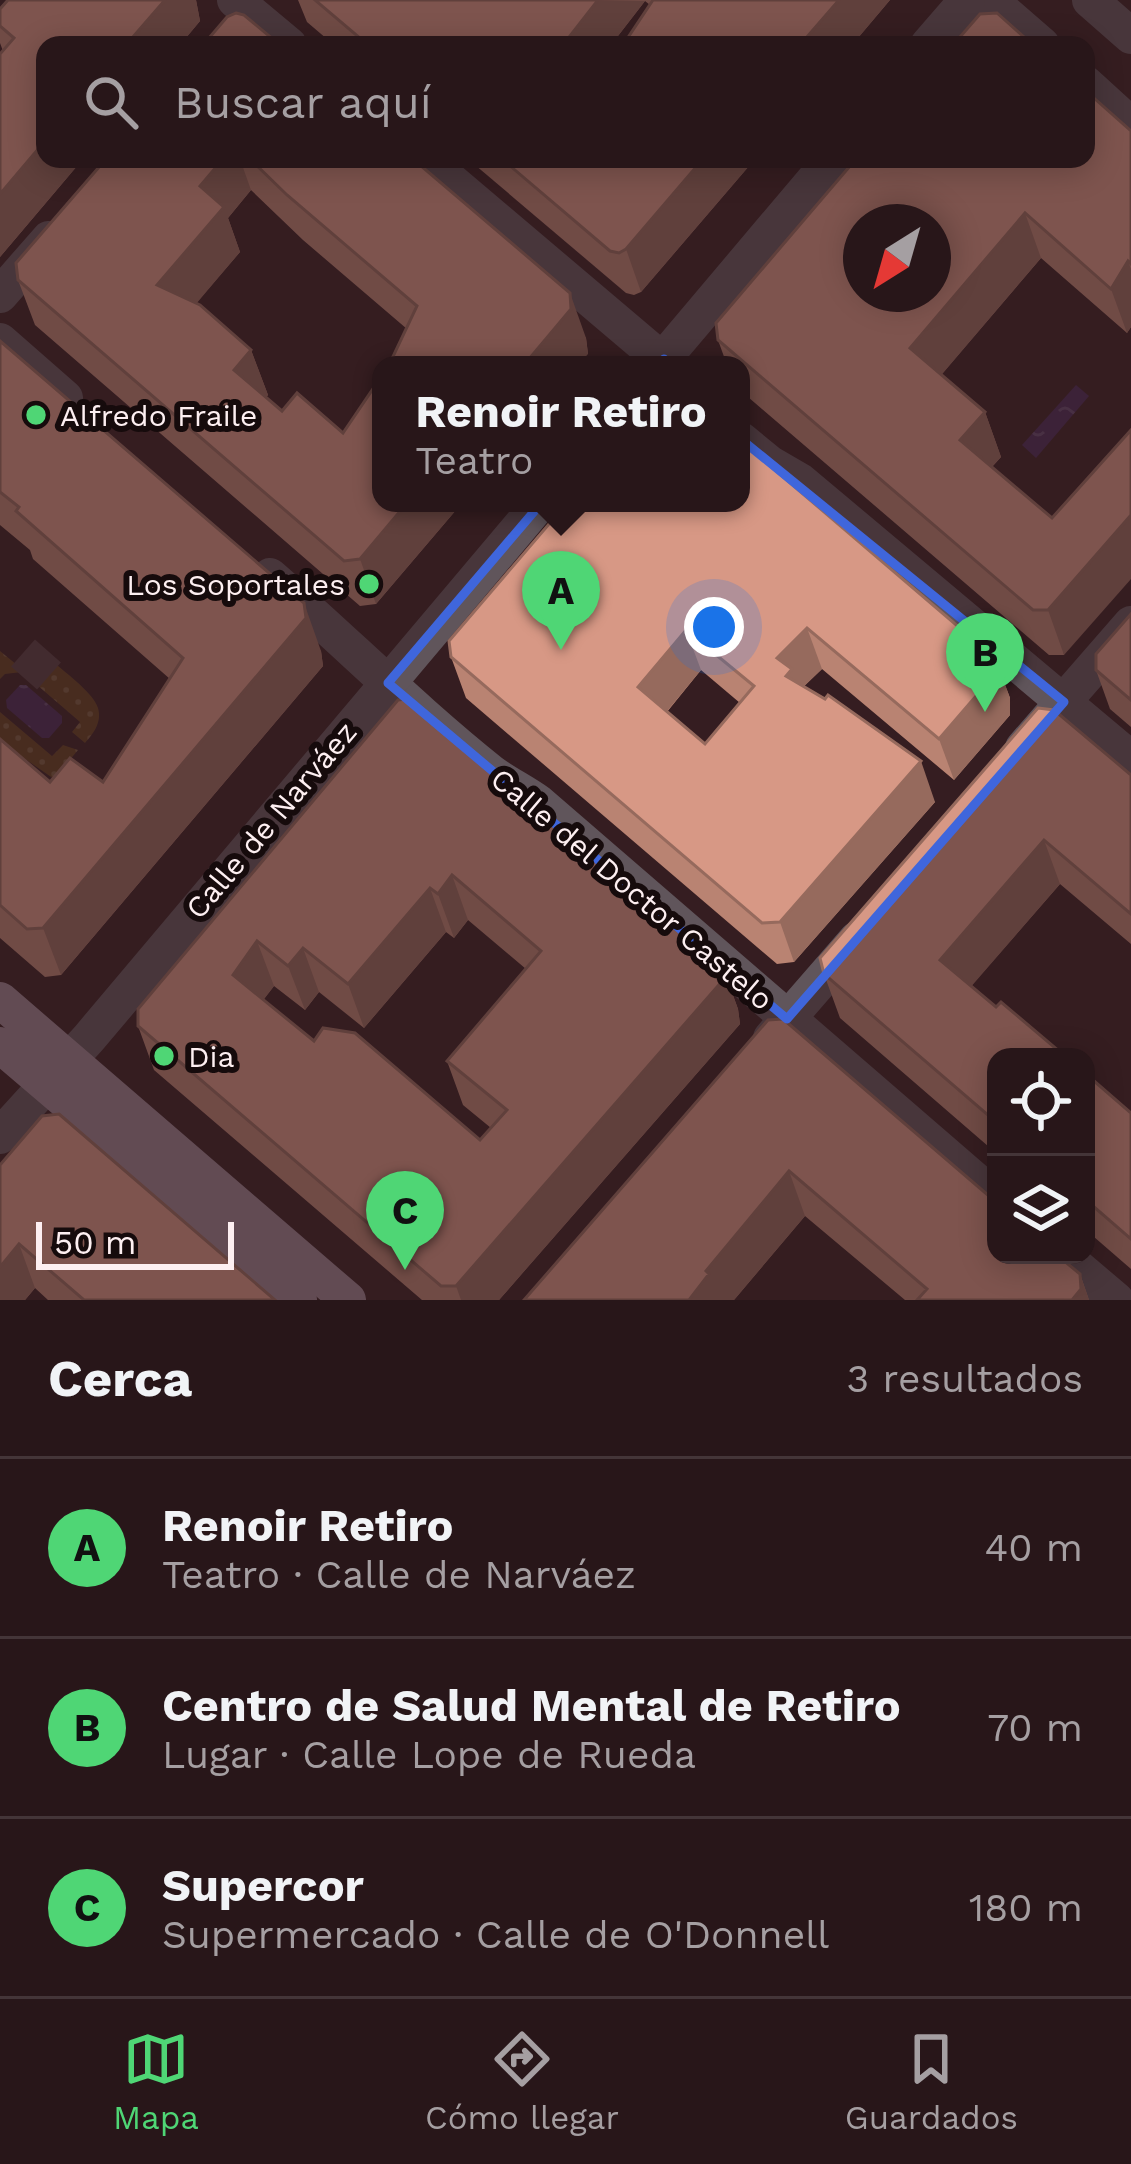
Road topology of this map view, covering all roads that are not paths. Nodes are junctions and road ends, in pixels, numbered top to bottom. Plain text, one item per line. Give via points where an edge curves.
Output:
1 (967, 0) edge
2 (990, 0) edge
3 (1090, 0) edge
4 (243, 10) edge
5 (277, 36) edge
6 (936, 36) edge
7 (1032, 36) edge
8 (1131, 36) edge
9 (1095, 93) edge
10 (1131, 125) edge
11 (436, 168) edge
12 (825, 168) edge
13 (74, 210) edge
14 (0, 296) edge
15 (0, 341) edge
16 (655, 356) edge
17 (669, 356) edge
18 (98, 428) edge
19 (750, 447) edge
20 (532, 512) edge
21 (241, 551) edge
22 (1131, 624) edge
23 (388, 683) junction
24 (1064, 702) junction
25 (1131, 759) edge
26 (994, 782) edge
27 (872, 922) edge
28 (0, 1000) edge
29 (787, 1019) junction
30 (0, 1045) edge
31 (755, 1057) edge
32 (57, 1071) junction
33 (0, 1136) edge
34 (987, 1190) edge
35 (1073, 1264) edge
36 (299, 1300) edge
37 (348, 1300) edge
38 (1115, 1300) edge

1 - 6 street
2 - 7 street
3 - 8 street
4 - 5 street
9 - 10 street
11 - 16 street
12 - 17 street
13 - 14 street
15 - 18 street
19 - 24 street
20 - 23 street, Calle de Narváez
21 - 23 street, Calle del Doctor Castelo
22 - 24 street
23 - 29 street, Calle del Doctor Castelo
23 - 32 street, Calle de Narváez
24 - 25 street
24 - 26 street
27 - 29 street
28 - 32 main road
29 - 31 street
29 - 34 street, Calle del Doctor Castelo
30 - 32 main road
32 - 33 street, Calle de Narváez
32 - 36 main road
32 - 37 main road
35 - 38 street

